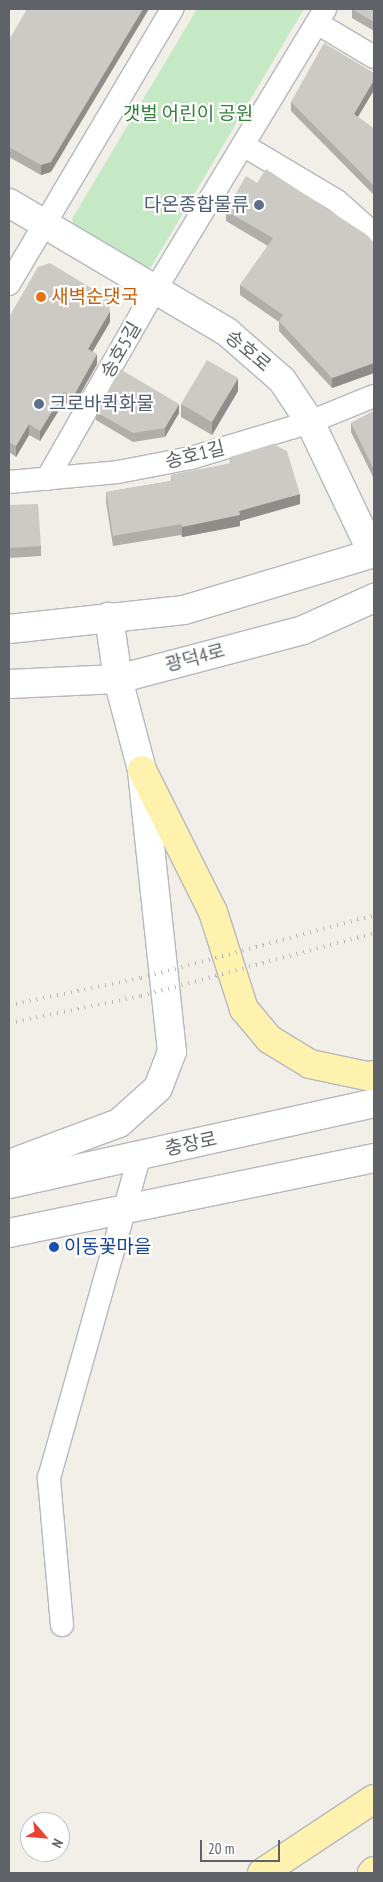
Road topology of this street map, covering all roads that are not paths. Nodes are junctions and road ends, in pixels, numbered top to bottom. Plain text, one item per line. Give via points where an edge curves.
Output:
1 (172, 9) edge
2 (321, 16) edge
3 (374, 57) edge
4 (243, 145) junction
5 (9, 203) edge
6 (44, 223) junction
7 (374, 234) edge
8 (9, 284) edge
9 (155, 290) junction
10 (374, 396) edge
11 (310, 422) junction
12 (47, 479) junction
13 (9, 482) edge
14 (374, 553) edge
15 (374, 598) edge
16 (109, 617) junction
17 (9, 629) edge
18 (118, 679) junction
19 (9, 684) edge
20 (142, 770) junction
21 (374, 1074) edge
22 (374, 1103) edge
23 (140, 1155) junction
24 (374, 1158) edge
25 (9, 1164) edge
26 (9, 1184) edge
27 (125, 1209) junction
28 (9, 1233) edge
29 (62, 1625) dead end
30 (374, 1800) edge
31 (262, 1873) edge

1 - 6 street
2 - 3 street, 송호5길
2 - 4 street, 송호5길
4 - 7 street via 338,201
4 - 9 street, 송호5길
5 - 6 main road, 송호로
6 - 8 street
6 - 9 main road, 송호로
9 - 11 main road, 송호로 via 227,332 282,380
9 - 12 street, 송호5길
10 - 11 street, 송호1길
11 - 12 street, 송호1길 via 191,458 118,472
11 - 14 main road, 송호로
12 - 13 street, 송호1길
14 - 16 main road via 184,610
15 - 18 main road, 광덕4로 via 303,630
16 - 17 main road
16 - 18 main road
18 - 19 main road, 광덕4로
18 - 20 main road
20 - 21 main road via 214,912 244,1010 270,1039 310,1064 367,1076
20 - 25 main road via 172,1052 158,1088 119,1123
22 - 23 main road, 충장로
23 - 26 main road, 충장로
23 - 27 street
24 - 27 main road
27 - 28 main road
27 - 29 street via 49,1478
30 - 31 main road

